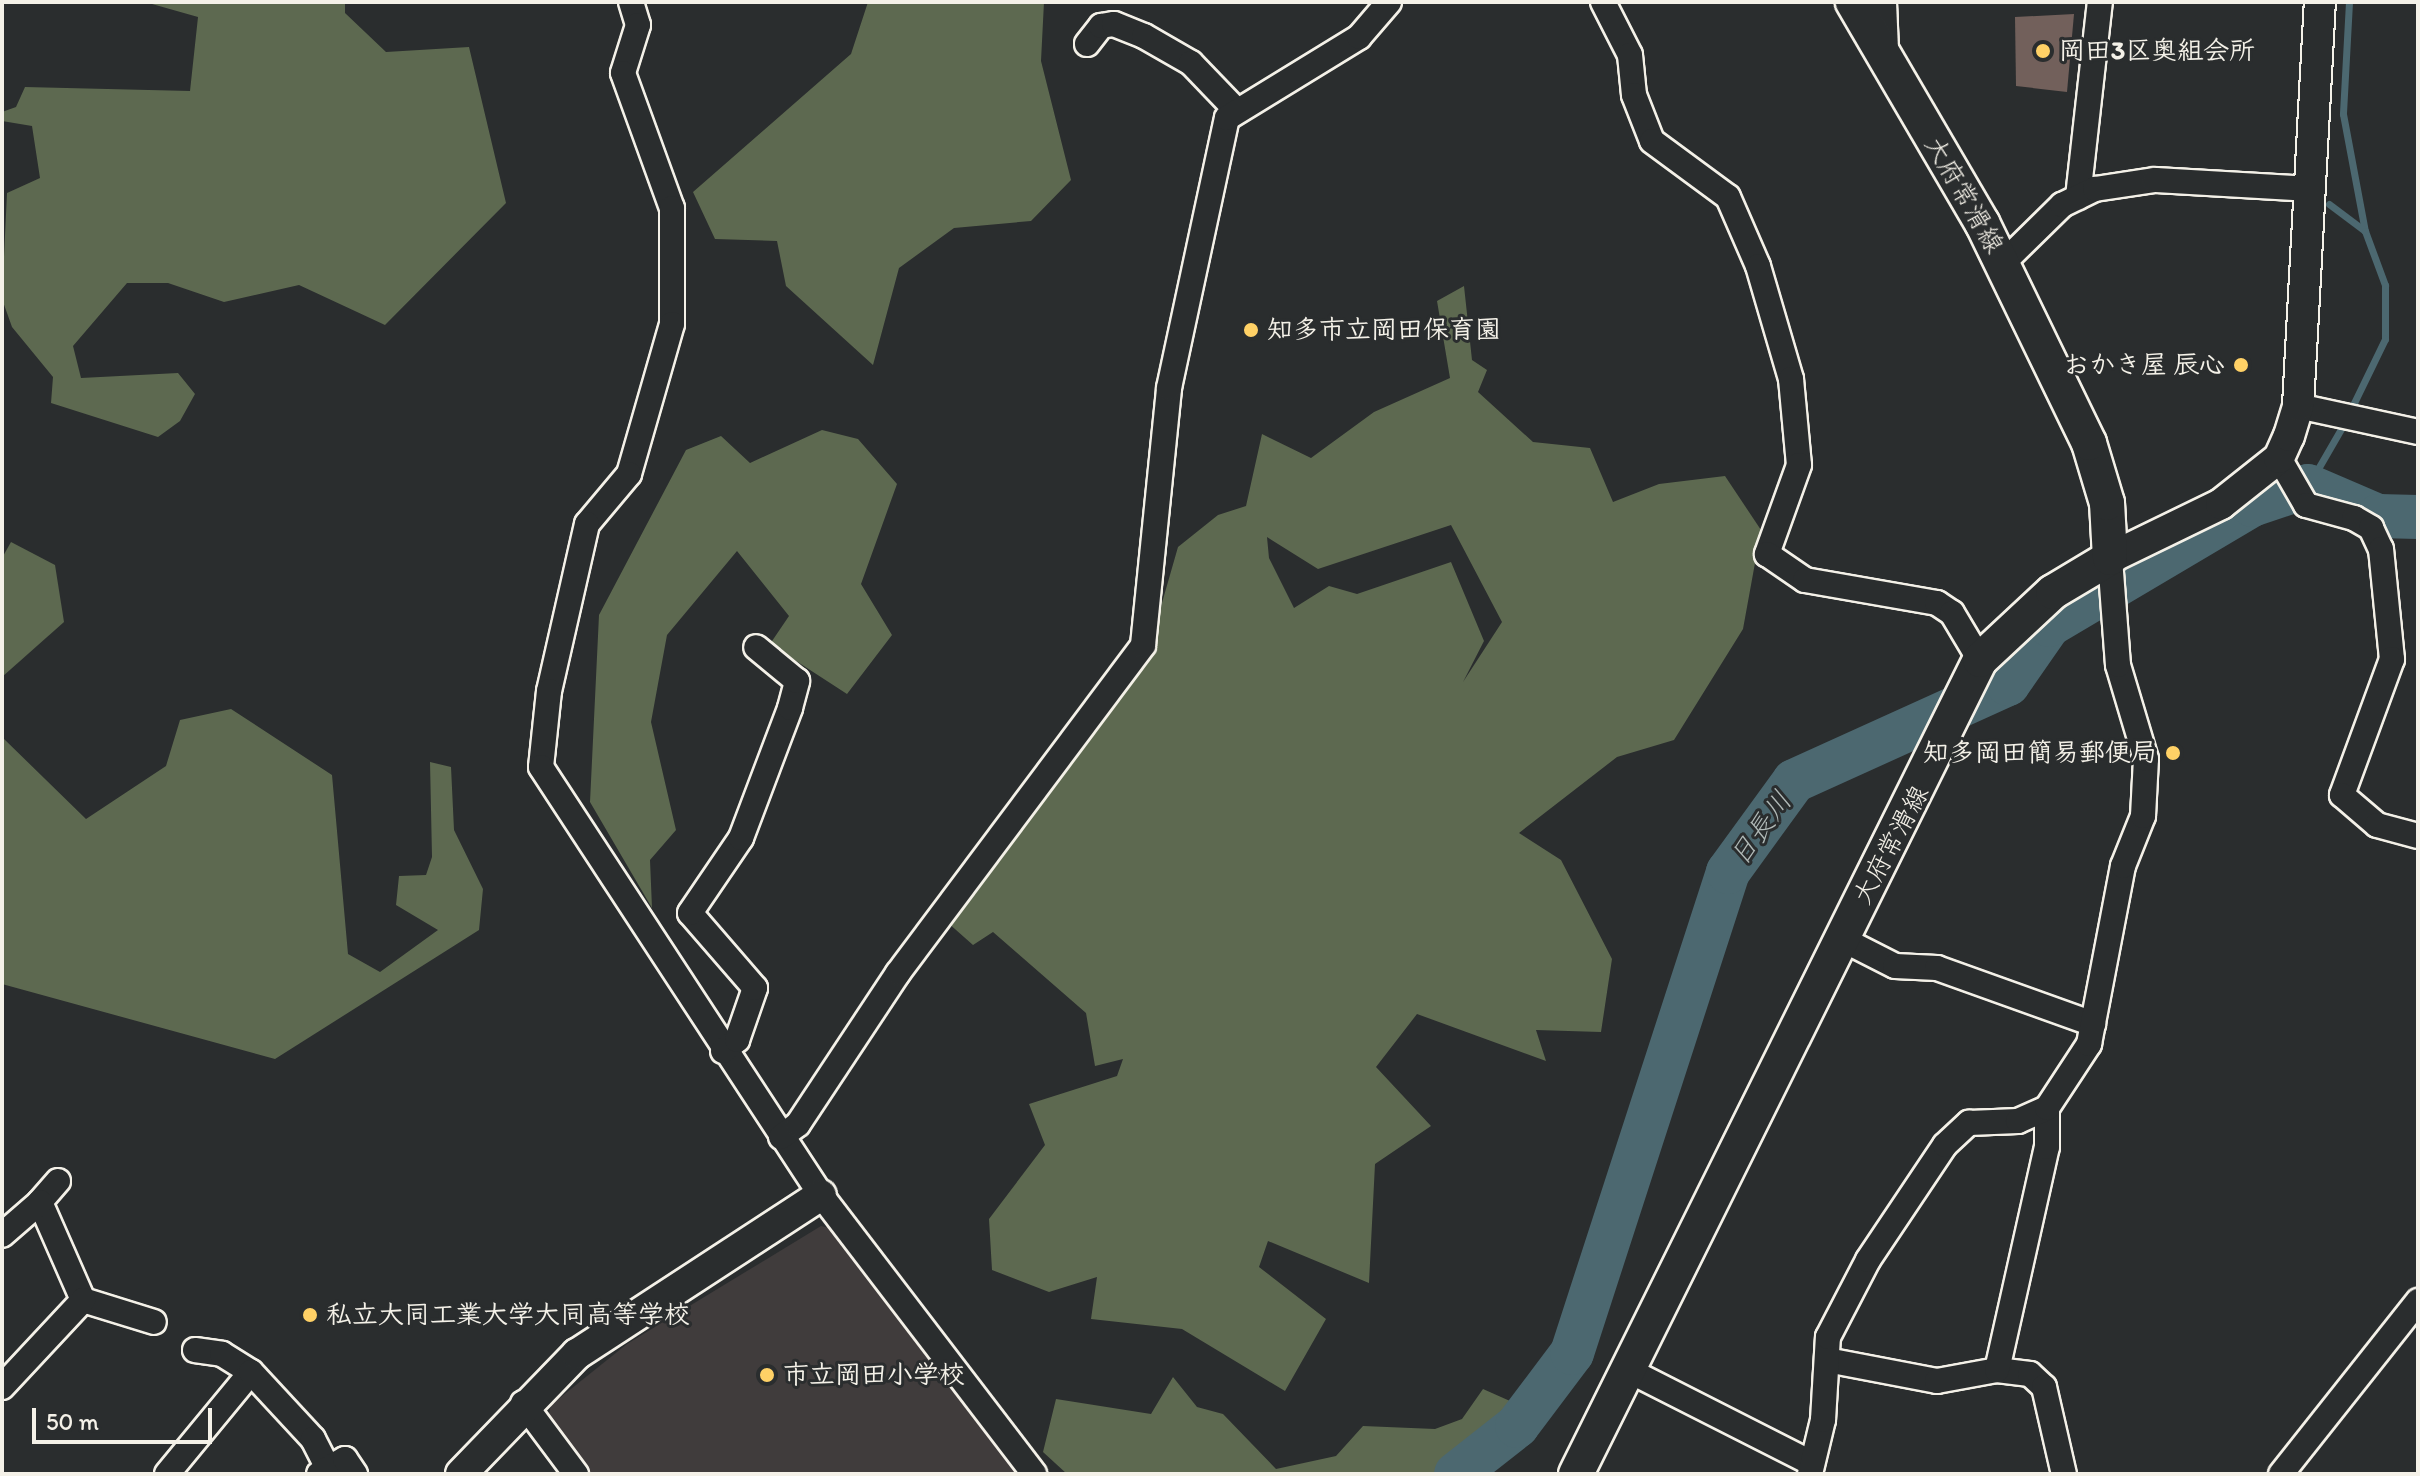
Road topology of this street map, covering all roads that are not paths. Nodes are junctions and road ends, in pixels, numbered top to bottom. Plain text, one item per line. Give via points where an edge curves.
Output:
1 (631, 2) edge
2 (1389, 2) edge
3 (1603, 2) edge
4 (1853, 2) edge
5 (1884, 2) edge
6 (2100, 2) edge
7 (2320, 2) edge
8 (1087, 44) dead end
9 (1886, 49) junction
10 (1236, 110) junction
11 (2312, 189) junction
12 (2078, 197) junction
13 (2003, 263) junction
14 (2298, 406) junction
15 (2418, 432) edge
16 (2286, 470) junction
17 (2112, 577) junction
18 (756, 647) dead end
19 (1980, 660) junction
20 (2418, 836) edge
21 (1842, 939) junction
22 (2093, 1024) junction
23 (723, 1051) junction
24 (2047, 1108) junction
25 (781, 1137) junction
26 (58, 1181) dead end
27 (821, 1195) junction
28 (40, 1202) junction
29 (2, 1235) edge
30 (83, 1300) junction
31 (2418, 1301) edge
32 (154, 1322) dead end
33 (195, 1350) dead end
34 (1827, 1360) junction
35 (1628, 1370) junction
36 (1997, 1370) junction
37 (251, 1372) junction
38 (2, 1387) edge
39 (523, 1403) junction
40 (1810, 1468) edge
41 (324, 1471) edge
42 (167, 1474) edge
43 (355, 1474) edge
44 (461, 1474) edge
45 (576, 1474) edge
46 (1034, 1474) edge
47 (1576, 1474) edge
48 (2064, 1474) edge
49 (2281, 1474) edge

1 - 23 street via 638,25 623,73 672,208 672,324 629,474 587,524 549,691 541,767
2 - 10 street via 1359,37
3 - 19 street via 1630,55 1634,95 1652,141 1728,197 1758,266 1791,379 1799,465 1767,554 1805,580 1937,603 1952,613
4 - 9 main road, 大府常滑線
5 - 9 street
6 - 12 street
7 - 11 street
8 - 10 street via 1101,26 1114,24 1144,36 1199,69
9 - 13 main road, 大府常滑線
10 - 25 street via 1221,137 1169,388 1143,645 898,973 798,1124
11 - 12 street via 2155,180
11 - 14 street
12 - 13 street
13 - 17 main road, 大府常滑線 via 2089,443 2107,503
14 - 15 street
14 - 16 street
16 - 17 street via 2221,504
16 - 20 street via 2306,505 2354,518 2371,528 2381,549 2392,659 2342,795 2377,825
17 - 19 main road, 大府常滑線 via 2053,592
17 - 22 street via 2118,665 2146,774 2143,816 2123,866
18 - 23 street via 797,681 741,838 690,913 755,988 737,1040
19 - 21 main road, 大府常滑線
21 - 22 street via 1895,966 1937,968
21 - 35 main road, 大府常滑線
22 - 24 street via 2089,1044
23 - 25 street
24 - 34 street via 2018,1121 1969,1123 1945,1145 1868,1260 1828,1337
24 - 36 street via 2047,1147
25 - 27 street
26 - 28 street
27 - 39 street via 577,1354
27 - 46 street
28 - 29 street
28 - 30 street
30 - 32 street
30 - 38 street
31 - 49 street
33 - 37 street via 234,1359
34 - 36 street via 1937,1381
34 - 40 street via 1823,1420
35 - 40 street
35 - 47 main road, 大府常滑線
36 - 48 street via 2030,1374 2044,1387
37 - 41 street via 313,1439
37 - 42 street
39 - 44 street
39 - 45 street
41 - 43 street via 345,1459

